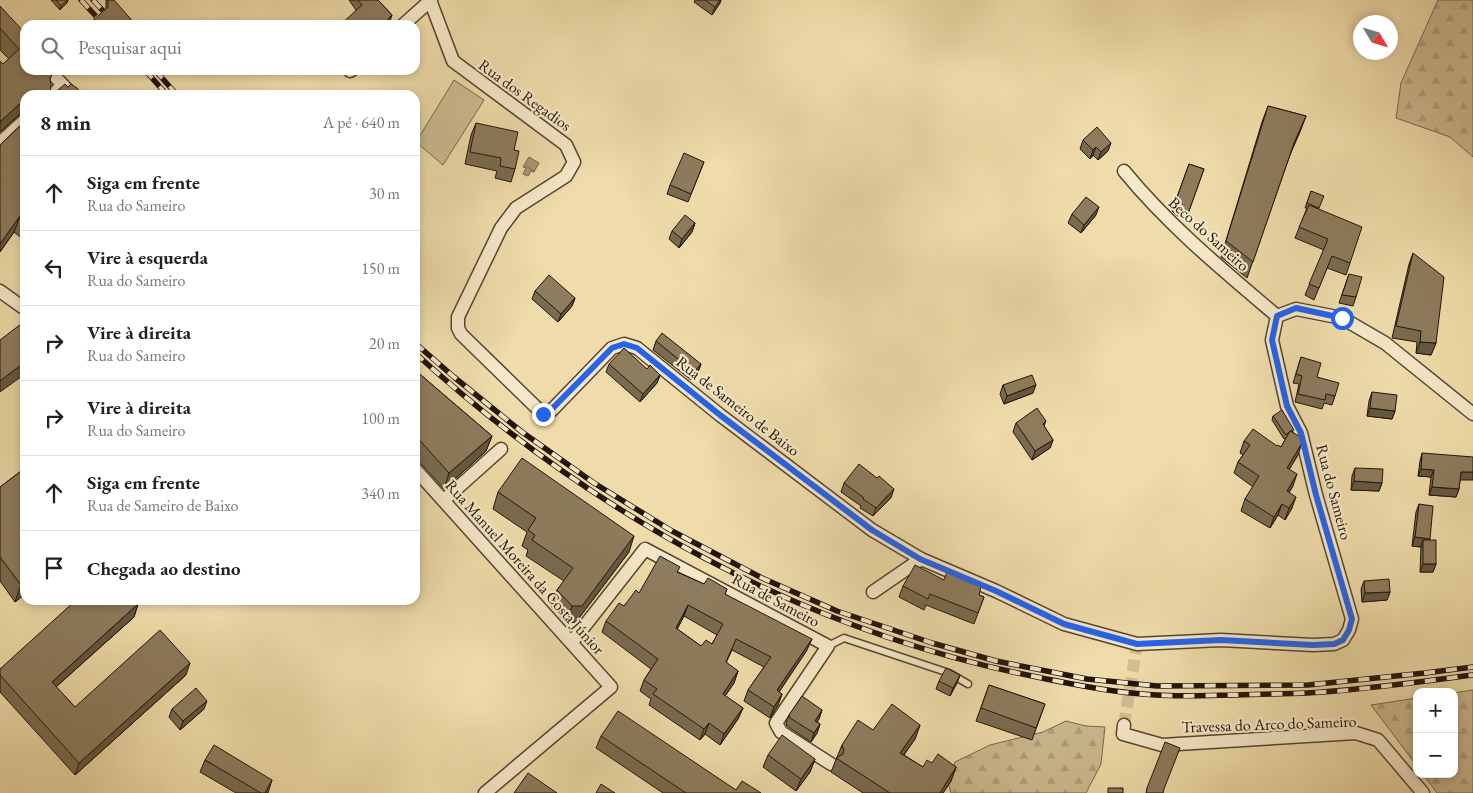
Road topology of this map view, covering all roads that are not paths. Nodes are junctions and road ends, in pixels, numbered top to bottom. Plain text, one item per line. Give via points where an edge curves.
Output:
1 (430, 0) edge
2 (408, 20) edge
3 (54, 75) edge
4 (63, 85) junction
5 (58, 90) edge
6 (68, 90) edge
7 (20, 125) edge
8 (0, 143) edge
9 (1124, 171) dead end
10 (0, 291) edge
11 (20, 305) edge
12 (1277, 316) junction
13 (543, 414) joint
14 (1473, 414) edge
15 (501, 449) dead end
16 (420, 474) edge
17 (444, 500) junction
18 (920, 559) junction
19 (873, 592) dead end
20 (572, 642) junction
21 (828, 646) junction
22 (1136, 647) joint
23 (968, 684) dead end
24 (1124, 729) dead end
25 (831, 764) dead end
26 (485, 793) edge
27 (1423, 793) edge

1 - 2 street, Rua dos Regadios
1 - 13 street, Rua dos Regadios via 452,61 566,145 574,162 566,176 516,208 501,228 458,317 461,334
3 - 4 street
4 - 5 street
4 - 6 street
7 - 8 street
9 - 12 street, Beco do Sameiro via 1192,242
10 - 11 street
12 - 14 street via 1296,308 1342,318 1385,343
12 - 22 street, Rua do Sameiro via 1272,340 1280,376 1287,406 1301,433 1352,619 1349,630 1343,640 1334,644 1221,640
13 - 18 street, Rua de Sameiro de Baixo via 550,411 612,348 624,344 637,348 872,530
15 - 17 street
16 - 17 street, Rua Manuel Moreira da Costa Júnior
17 - 20 street, Rua Manuel Moreira da Costa Júnior
18 - 19 street
18 - 22 street, Rua de Sameiro de Baixo via 1064,624
20 - 21 street, Rua de Sameiro via 645,548
20 - 26 street, Rua Manuel Moreira da Costa Júnior via 611,687
21 - 23 lane via 844,638 949,673
21 - 25 street, Rua de Sameiro via 776,722 781,732
24 - 27 street, Travessa do Arco do Sameiro via 1162,745 1356,733 1378,740

